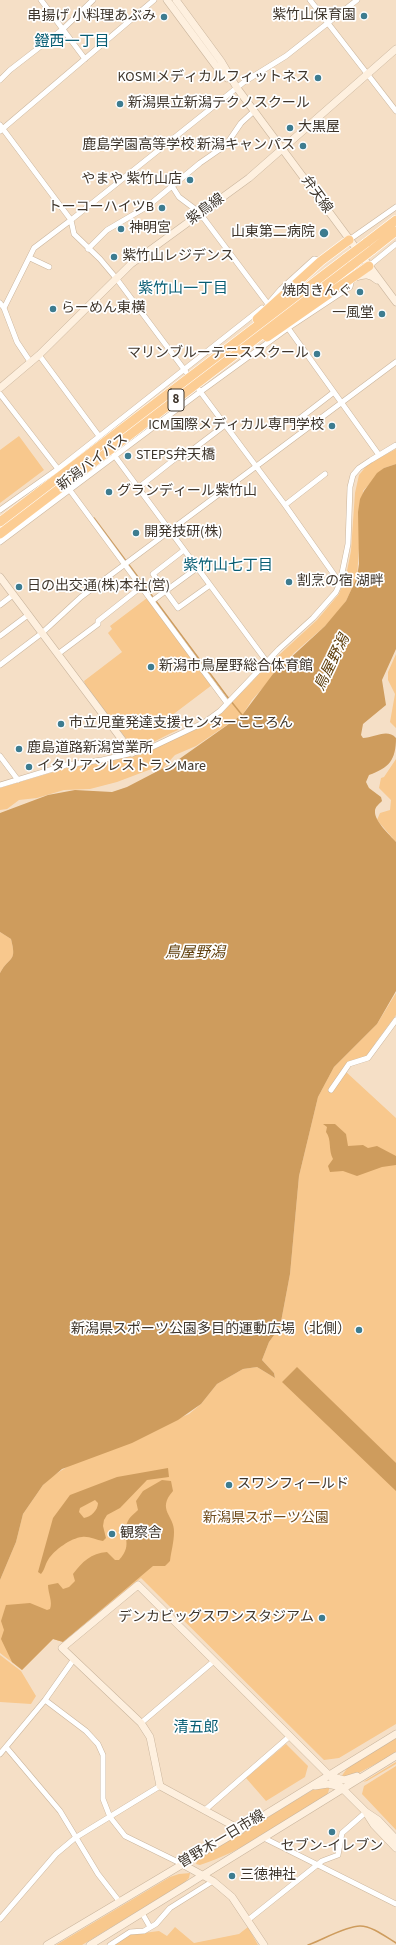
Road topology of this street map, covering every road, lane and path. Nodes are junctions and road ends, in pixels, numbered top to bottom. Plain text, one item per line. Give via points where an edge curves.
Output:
1 (42, 0) edge
2 (93, 0) edge
3 (154, 0) edge
4 (167, 0) edge
5 (176, 0) edge
6 (310, 0) edge
7 (358, 0) edge
8 (328, 24) junction
9 (63, 28) junction
10 (396, 49) edge
11 (85, 59) junction
12 (368, 74) junction
13 (0, 80) edge
14 (237, 88) junction
15 (254, 111) junction
16 (396, 111) edge
17 (1, 128) edge
18 (282, 148) junction
19 (172, 186) junction
20 (396, 207) edge
21 (201, 214) junction
22 (71, 220) junction
23 (396, 220) edge
24 (396, 231) edge
25 (349, 240) junction
26 (396, 244) edge
27 (369, 246) junction
28 (88, 249) junction
29 (30, 258) junction
30 (321, 261) junction
31 (369, 266) junction
32 (49, 267) dead end
33 (116, 278) junction
34 (352, 279) junction
35 (385, 287) junction
36 (396, 302) edge
37 (0, 303) edge
38 (268, 304) junction
39 (4, 308) junction
40 (288, 328) junction
41 (39, 355) junction
42 (218, 362) junction
43 (396, 362) edge
44 (31, 363) junction
45 (186, 373) junction
46 (0, 388) edge
47 (199, 390) junction
48 (334, 392) junction
49 (0, 394) edge
50 (341, 402) junction
51 (299, 418) dead end
52 (225, 425) junction
53 (99, 436) junction
54 (396, 445) edge
55 (114, 455) junction
56 (379, 455) junction
57 (256, 467) junction
58 (58, 469) junction
59 (325, 474) dead end
60 (138, 488) junction
61 (69, 489) junction
62 (285, 505) junction
63 (0, 510) edge
64 (0, 522) edge
65 (170, 531) junction
66 (0, 534) edge
67 (0, 542) edge
68 (184, 550) junction
69 (125, 565) junction
70 (197, 568) junction
71 (0, 578) edge
72 (340, 583) junction
73 (210, 585) junction
74 (141, 587) junction
75 (166, 590) junction
76 (13, 595) junction
77 (152, 601) junction
78 (0, 604) edge
79 (28, 614) junction
80 (42, 633) junction
81 (0, 636) edge
82 (58, 654) junction
83 (266, 662) junction
84 (0, 665) edge
85 (229, 701) junction
86 (132, 753) junction
87 (0, 756) edge
88 (18, 780) junction
89 (0, 785) edge
90 (396, 1020) edge
91 (331, 1090) dead end
92 (74, 1659) junction
93 (214, 1661) junction
94 (45, 1700) junction
95 (141, 1722) junction
96 (396, 1734) edge
97 (290, 1736) junction
98 (6, 1747) junction
99 (0, 1754) edge
100 (396, 1756) edge
101 (330, 1774) junction
102 (367, 1774) junction
103 (160, 1786) junction
104 (309, 1787) junction
105 (343, 1788) junction
106 (205, 1810) junction
107 (366, 1812) junction
108 (110, 1817) junction
109 (241, 1830) junction
110 (76, 1838) junction
111 (264, 1838) junction
112 (396, 1839) edge
113 (396, 1848) edge
114 (182, 1864) junction
115 (318, 1865) junction
116 (202, 1874) junction
117 (213, 1881) junction
118 (120, 1901) junction
119 (396, 1904) edge
120 (142, 1912) junction
121 (0, 1919) edge
122 (248, 1920) junction
123 (150, 1927) junction
124 (47, 1945) edge
125 (90, 1945) edge
126 (110, 1945) edge
127 (264, 1945) edge

1 - 9 street
2 - 9 street
3 - 11 street
4 - 14 street, 弁天線 via 216,66
5 - 14 street, 弁天線 via 221,61
6 - 8 street
7 - 8 street
8 - 12 street
8 - 14 street via 286,56
9 - 11 street
9 - 13 street
10 - 12 street, 紫鳥線
11 - 17 street
12 - 16 street
12 - 18 street, 紫鳥線
14 - 15 street, 弁天線
14 - 22 street
15 - 18 street, 弁天線
15 - 19 street via 241,123 226,145
17 - 22 street
18 - 21 street, 紫鳥線 via 249,178
18 - 25 street, 弁天線
19 - 21 street via 179,197
19 - 28 street via 148,206 107,230
20 - 25 street
21 - 33 street, 紫鳥線 via 131,264
21 - 38 street
22 - 28 street via 74,234
22 - 29 street via 34,248
23 - 27 highway, 新潟バイパス / 8
24 - 27 highway, 新潟バイパス / 8
25 - 30 highway
25 - 31 street, 弁天線
26 - 31 street
27 - 42 highway, 新潟バイパス / 8, bridge
28 - 33 street
29 - 32 street
29 - 39 street
30 - 38 street via 314,259
30 - 42 highway via 233,339
31 - 34 highway
31 - 35 street, 弁天線
33 - 41 street, 紫鳥線
33 - 45 street
34 - 35 street via 364,274 373,276
34 - 40 street via 350,287
34 - 42 highway via 281,328
35 - 36 street, 弁天線
37 - 39 street
38 - 45 street
39 - 44 street via 17,342
40 - 47 street
40 - 48 street
41 - 44 street, 紫鳥線
41 - 53 street
42 - 64 highway, 新潟バイパス / 8
42 - 66 highway, 新潟バイパス / 8
43 - 50 street
44 - 46 street, 紫鳥線
45 - 53 street
47 - 52 street
47 - 55 street
48 - 50 street
48 - 51 street
49 - 58 street
50 - 56 street
50 - 57 street
52 - 57 street
52 - 60 street via 183,457 176,458
53 - 58 street
54 - 56 street
55 - 60 street
55 - 61 street
56 - 72 street via 359,468 352,480 348,544
57 - 62 street
57 - 65 street
58 - 63 street
59 - 62 street
60 - 65 street
61 - 67 street
61 - 69 street
62 - 72 street
65 - 68 street
65 - 69 street
68 - 70 street
68 - 75 street via 153,574
69 - 74 street
69 - 80 street via 81,597
70 - 73 street
70 - 75 street
71 - 76 street
72 - 83 street via 325,606
73 - 75 street via 178,608
73 - 83 street
74 - 77 street
74 - 82 street
75 - 77 street
76 - 78 street
76 - 79 street
77 - 85 street
79 - 80 street
79 - 81 street
80 - 82 street
80 - 84 street
82 - 86 street
83 - 85 street
85 - 86 street via 220,712 205,722 146,750
86 - 88 street via 66,765
87 - 88 street
88 - 89 street
90 - 91 street via 368,1058 348,1064
92 - 93 street via 62,1648 138,1585
92 - 94 street
92 - 95 street
93 - 95 street
93 - 97 street
94 - 98 street
94 - 108 street via 86,1731 98,1744 103,1755 103,1799
95 - 103 street via 150,1737
96 - 101 street, 曽野木一日市線
97 - 101 street
97 - 106 street
98 - 99 street
98 - 110 street via 60,1811
100 - 102 street, 曽野木一日市線
101 - 102 street via 344,1780
101 - 104 street, 曽野木一日市線
101 - 105 street
102 - 105 street, 曽野木一日市線
103 - 106 street
103 - 108 street
104 - 105 street via 328,1784
104 - 109 street, 曽野木一日市線
105 - 107 street
105 - 111 street, 曽野木一日市線
106 - 109 street
107 - 112 street via 378,1820
107 - 113 street via 374,1825
107 - 115 street via 342,1833 338,1855
108 - 110 street
108 - 114 street via 125,1836
109 - 114 street, 曽野木一日市線
110 - 118 street via 98,1874
110 - 121 street via 56,1854
111 - 115 street
111 - 116 street, 曽野木一日市線
114 - 116 street
114 - 118 street, 曽野木一日市線
115 - 119 street
115 - 122 street
116 - 117 street
116 - 120 street, 曽野木一日市線
117 - 122 street via 232,1897
117 - 123 street via 170,1908
118 - 124 street, 曽野木一日市線
120 - 123 street
120 - 125 street, 曽野木一日市線
122 - 127 street
123 - 126 street via 130,1932

